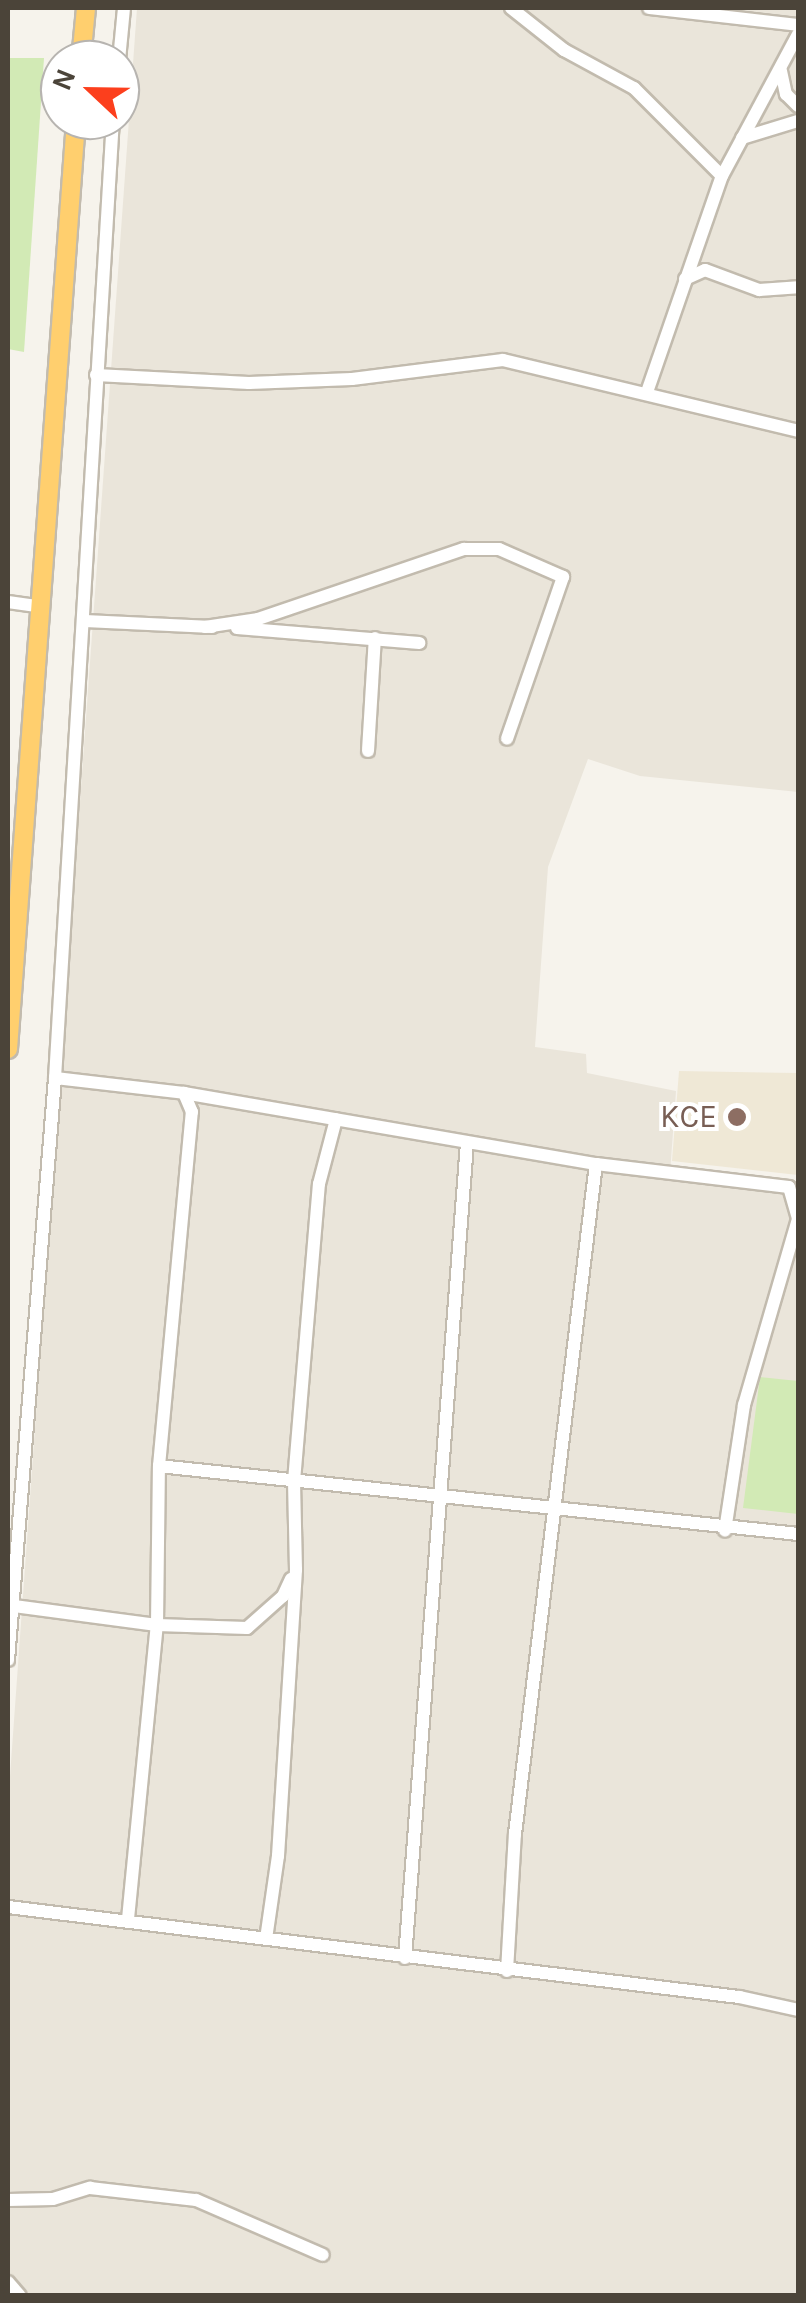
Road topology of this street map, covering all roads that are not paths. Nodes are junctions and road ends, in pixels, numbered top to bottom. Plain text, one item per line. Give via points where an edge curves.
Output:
1 (86, 8) edge
2 (124, 8) edge
3 (511, 8) edge
4 (648, 8) edge
5 (798, 25) edge
6 (798, 34) edge
7 (84, 40) edge
8 (122, 40) edge
9 (781, 71) junction
10 (798, 106) edge
11 (798, 121) edge
12 (742, 138) junction
13 (75, 140) edge
14 (113, 140) edge
15 (722, 176) junction
16 (685, 279) junction
17 (798, 287) edge
18 (96, 375) junction
19 (647, 392) junction
20 (798, 431) edge
21 (8, 602) edge
22 (42, 608) junction
23 (85, 622) junction
24 (205, 627) junction
25 (375, 638) junction
26 (419, 643) dead end
27 (507, 738) dead end
28 (368, 751) dead end
29 (8, 1049) edge
30 (55, 1078) junction
31 (184, 1093) junction
32 (336, 1119) junction
33 (467, 1142) junction
34 (596, 1164) junction
35 (794, 1187) edge
36 (159, 1466) junction
37 (294, 1480) junction
38 (436, 1494) junction
39 (555, 1509) junction
40 (725, 1530) junction
41 (798, 1534) edge
42 (296, 1570) junction
43 (14, 1606) junction
44 (157, 1625) junction
45 (8, 1660) edge
46 (8, 1907) edge
47 (128, 1918) junction
48 (266, 1939) junction
49 (405, 1958) junction
50 (507, 1970) junction
51 (798, 2010) edge
52 (8, 2200) edge
53 (323, 2255) dead end
54 (8, 2282) edge
55 (20, 2296) edge

1 - 7 highway
2 - 8 street
3 - 15 street via 564,50 634,88
4 - 5 street
6 - 9 street
9 - 10 street via 786,94
9 - 12 street
11 - 12 street
12 - 15 street
13 - 22 highway
14 - 18 street
15 - 16 street
16 - 17 street via 706,270 759,290
16 - 19 street
18 - 19 street via 248,383 352,379 503,360
18 - 23 street
19 - 20 street
21 - 22 street
22 - 29 highway
23 - 24 street
23 - 30 street
24 - 25 street
24 - 27 street via 252,620 464,548 499,549 563,577
25 - 26 street
25 - 28 street
30 - 31 street
30 - 43 street
31 - 32 street
31 - 36 street via 192,1112
32 - 33 street
32 - 37 street via 320,1184
33 - 34 street
33 - 38 street
34 - 35 street
34 - 39 street
35 - 40 street via 798,1218 744,1406
36 - 37 street
36 - 44 street
37 - 38 street
37 - 42 street
38 - 39 street
38 - 49 street
39 - 40 street
39 - 50 street via 515,1834
40 - 41 street
42 - 44 street via 283,1596 246,1628
42 - 48 street
43 - 44 street
43 - 45 street
44 - 47 street
46 - 47 street
47 - 48 street
48 - 49 street
49 - 50 street
50 - 51 street via 739,1996
52 - 53 street via 54,2199 90,2188 196,2200
54 - 55 street

